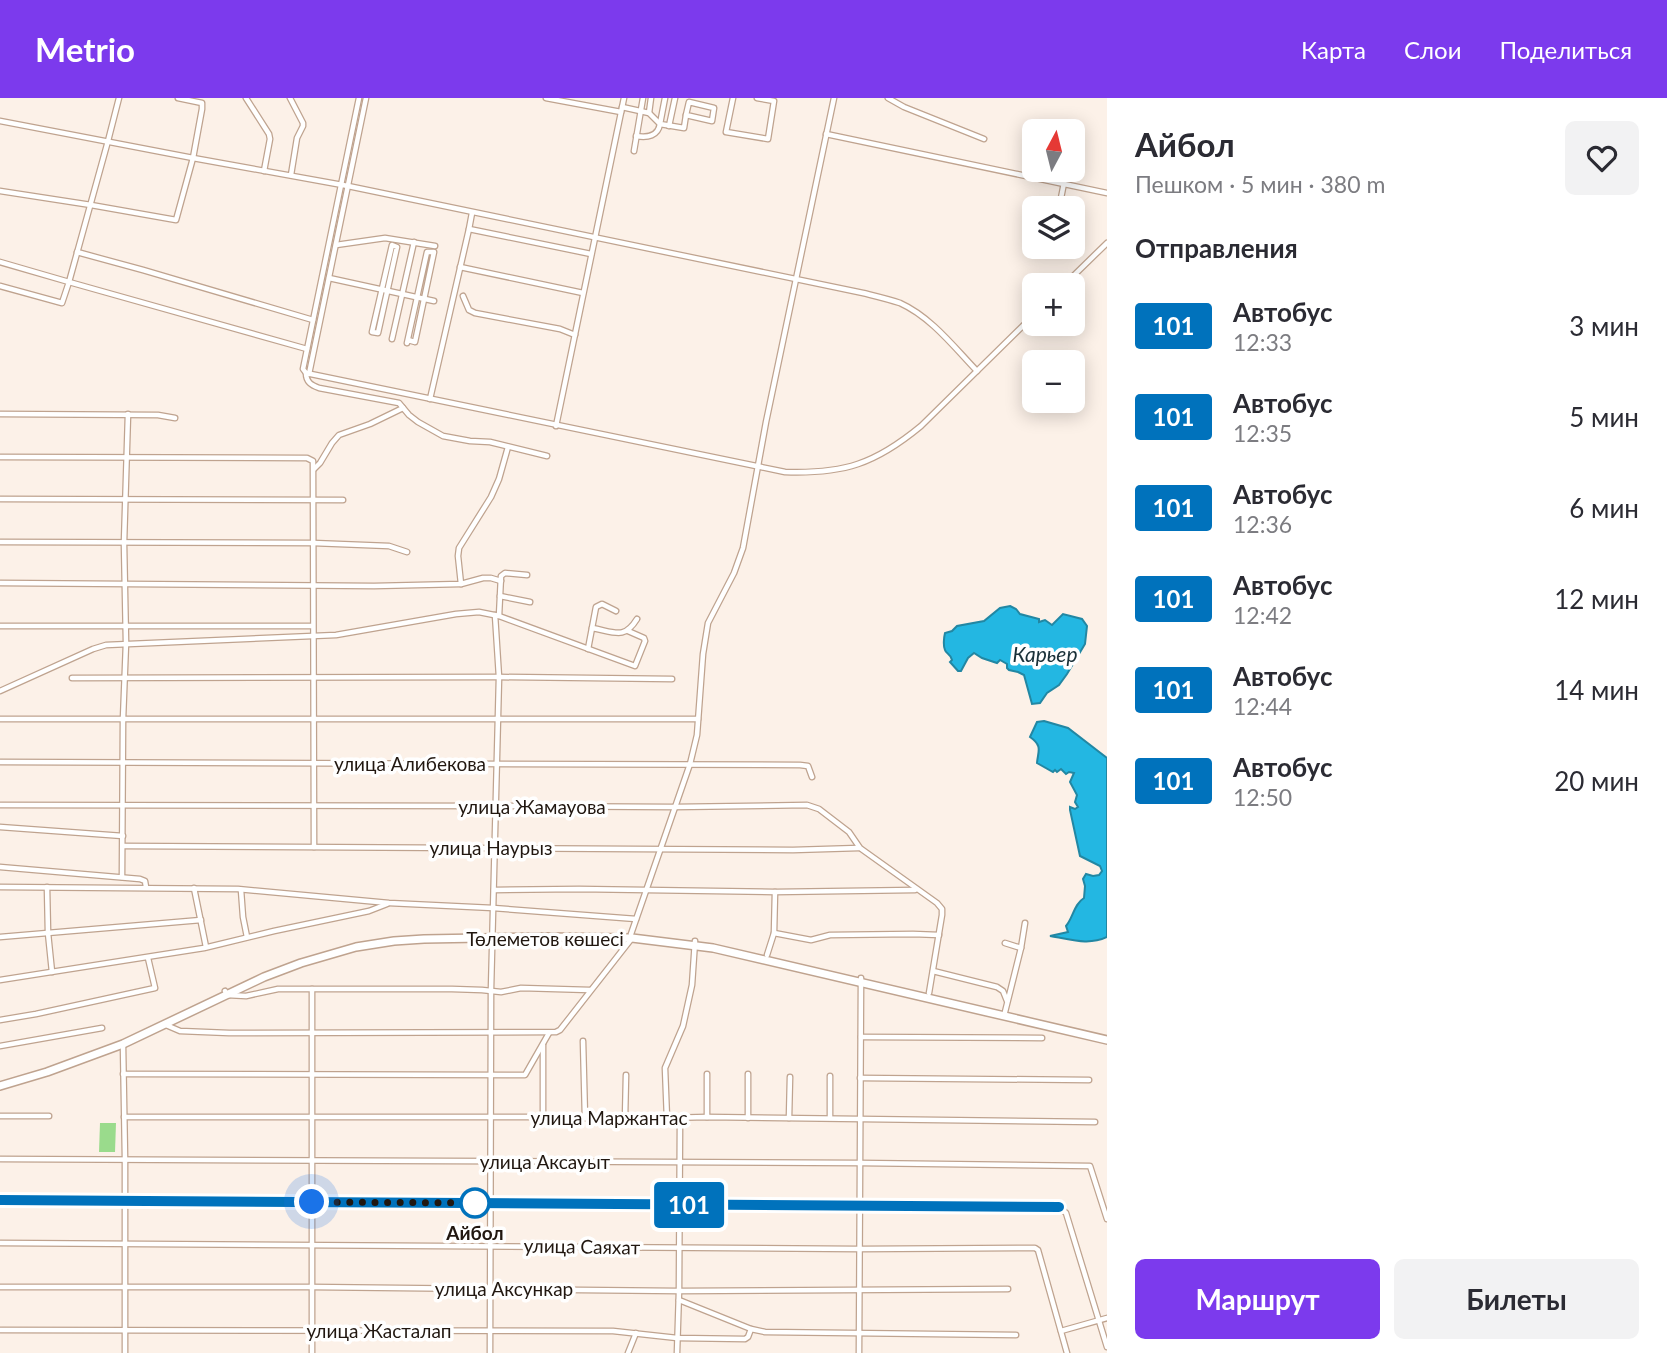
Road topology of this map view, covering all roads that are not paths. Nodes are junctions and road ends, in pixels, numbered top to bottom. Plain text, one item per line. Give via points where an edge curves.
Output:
1 (118, 98) edge
2 (178, 98) edge
3 (246, 98) edge
4 (290, 98) edge
5 (359, 98) edge
6 (366, 98) edge
7 (546, 98) edge
8 (624, 98) edge
9 (643, 98) edge
10 (651, 98) edge
11 (665, 98) edge
12 (675, 98) edge
13 (702, 98) edge
14 (733, 98) edge
15 (757, 98) edge
16 (834, 98) edge
17 (888, 98) edge
18 (774, 100) edge
19 (701, 105) junction
20 (621, 110) junction
21 (641, 111) junction
22 (649, 113) junction
23 (686, 115) junction
24 (0, 121) edge
25 (660, 124) junction
26 (670, 126) junction
27 (826, 134) junction
28 (636, 136) junction
29 (984, 139) dead end
30 (108, 141) junction
31 (634, 151) dead end
32 (193, 159) junction
33 (264, 171) junction
34 (291, 175) junction
35 (343, 178) junction
36 (335, 183) junction
37 (1064, 183) junction
38 (348, 186) junction
39 (341, 188) junction
40 (0, 191) edge
41 (1107, 193) edge
42 (1061, 196) edge
43 (90, 205) junction
44 (472, 212) junction
45 (468, 229) junction
46 (595, 237) junction
47 (414, 242) junction
48 (1107, 243) edge
49 (336, 245) junction
50 (435, 246) dead end
51 (77, 252) junction
52 (591, 254) junction
53 (0, 262) edge
54 (460, 267) junction
55 (1077, 273) edge
56 (329, 278) junction
57 (796, 279) junction
58 (69, 282) junction
59 (0, 286) edge
60 (382, 290) junction
61 (389, 291) junction
62 (583, 293) junction
63 (402, 294) junction
64 (463, 296) dead end
65 (417, 297) junction
66 (424, 299) junction
67 (434, 301) dead end
68 (313, 320) junction
69 (1022, 327) edge
70 (575, 335) junction
71 (392, 340) dead end
72 (307, 349) junction
73 (977, 371) junction
74 (308, 374) junction
75 (430, 399) junction
76 (403, 408) junction
77 (0, 414) edge
78 (128, 414) junction
79 (175, 418) dead end
80 (556, 426) junction
81 (508, 447) junction
82 (547, 456) dead end
83 (0, 457) edge
84 (127, 457) junction
85 (758, 467) junction
86 (313, 469) junction
87 (0, 499) edge
88 (125, 500) junction
89 (314, 500) junction
90 (343, 500) dead end
91 (0, 542) edge
92 (124, 543) junction
93 (313, 543) junction
94 (407, 552) dead end
95 (527, 575) dead end
96 (501, 581) junction
97 (0, 583) edge
98 (124, 583) junction
99 (461, 584) junction
100 (312, 586) junction
101 (500, 596) junction
102 (530, 602) dead end
103 (615, 611) dead end
104 (497, 615) junction
105 (637, 619) dead end
106 (125, 625) junction
107 (0, 626) edge
108 (312, 626) junction
109 (592, 628) junction
110 (628, 631) junction
111 (312, 637) junction
112 (126, 643) junction
113 (588, 649) junction
114 (125, 677) junction
115 (314, 677) junction
116 (499, 677) junction
117 (72, 678) dead end
118 (672, 679) dead end
119 (0, 691) edge
120 (0, 719) edge
121 (123, 719) junction
122 (314, 719) junction
123 (498, 719) junction
124 (698, 719) junction
125 (0, 762) edge
126 (123, 762) junction
127 (314, 763) junction
128 (497, 763) junction
129 (690, 764) junction
130 (812, 777) dead end
131 (0, 806) edge
132 (123, 806) junction
133 (314, 806) junction
134 (496, 806) junction
135 (674, 807) junction
136 (0, 827) edge
137 (123, 836) junction
138 (123, 846) junction
139 (314, 847) junction
140 (495, 847) junction
141 (661, 848) junction
142 (860, 848) junction
143 (0, 867) edge
144 (122, 877) junction
145 (0, 887) edge
146 (47, 887) junction
147 (146, 887) junction
148 (194, 888) junction
149 (241, 890) junction
150 (493, 890) junction
151 (647, 890) junction
152 (916, 890) junction
153 (775, 892) junction
154 (390, 903) junction
155 (493, 908) junction
156 (636, 919) junction
157 (201, 920) junction
158 (1025, 923) dead end
159 (48, 933) junction
160 (774, 933) junction
161 (939, 935) junction
162 (491, 936) junction
163 (632, 936) junction
164 (0, 937) edge
165 (247, 937) junction
166 (695, 943) junction
167 (1005, 943) dead end
168 (206, 947) junction
169 (1021, 948) junction
170 (767, 955) junction
171 (148, 957) junction
172 (933, 971) junction
173 (52, 972) junction
174 (0, 980) edge
175 (861, 980) junction
176 (313, 989) junction
177 (491, 990) junction
178 (590, 990) junction
179 (226, 993) junction
180 (929, 993) junction
181 (1008, 1002) junction
182 (1005, 1013) junction
183 (0, 1020) edge
184 (165, 1024) junction
185 (102, 1027) dead end
186 (490, 1031) junction
187 (312, 1032) junction
188 (549, 1033) junction
189 (861, 1037) junction
190 (1107, 1037) edge
191 (1042, 1038) dead end
192 (583, 1041) dead end
193 (123, 1044) junction
194 (543, 1044) junction
195 (0, 1046) edge
196 (312, 1073) junction
197 (123, 1074) junction
198 (491, 1074) junction
199 (707, 1074) dead end
200 (748, 1074) dead end
201 (625, 1075) dead end
202 (830, 1076) dead end
203 (790, 1077) dead end
204 (860, 1078) junction
205 (1089, 1080) dead end
206 (0, 1084) edge
207 (0, 1116) edge
208 (49, 1116) dead end
209 (124, 1117) junction
210 (312, 1117) junction
211 (490, 1117) junction
212 (543, 1117) junction
213 (706, 1117) junction
214 (584, 1118) junction
215 (667, 1118) junction
216 (680, 1118) junction
217 (748, 1118) junction
218 (789, 1118) junction
219 (830, 1118) junction
220 (625, 1119) junction
221 (860, 1119) junction
222 (1095, 1122) dead end
223 (0, 1159) edge
224 (125, 1159) junction
225 (312, 1160) junction
226 (490, 1160) junction
227 (680, 1162) junction
228 (860, 1163) junction
229 (0, 1200) edge
230 (125, 1201) junction
231 (312, 1202) junction
232 (491, 1203) junction
233 (679, 1205) junction
234 (860, 1206) junction
235 (1107, 1219) edge
236 (0, 1243) edge
237 (124, 1244) junction
238 (312, 1245) junction
239 (490, 1245) junction
240 (679, 1247) junction
241 (859, 1249) junction
242 (0, 1287) edge
243 (124, 1287) junction
244 (312, 1287) junction
245 (490, 1288) junction
246 (1008, 1289) dead end
247 (859, 1290) junction
248 (679, 1291) junction
249 (679, 1300) junction
250 (1107, 1318) edge
251 (1099, 1320) junction
252 (125, 1329) junction
253 (311, 1329) junction
254 (751, 1329) junction
255 (0, 1330) edge
256 (490, 1330) junction
257 (1061, 1331) junction
258 (859, 1332) junction
259 (636, 1333) junction
260 (1016, 1335) dead end
261 (677, 1338) junction
262 (1107, 1347) edge
263 (125, 1353) edge
264 (312, 1353) edge
265 (490, 1353) edge
266 (628, 1353) edge
267 (677, 1353) edge
268 (859, 1353) edge
269 (1067, 1353) edge

1 - 30 street
2 - 32 street via 202,103
3 - 33 street via 269,134
4 - 34 street via 303,123
5 - 35 street
6 - 38 street
7 - 20 street
8 - 20 street
9 - 21 street
10 - 22 street
11 - 25 street
12 - 26 street
13 - 19 street
14 - 18 street via 726,132 768,139
15 - 18 street
16 - 27 street
17 - 29 street
19 - 23 street via 689,102
19 - 23 street via 715,108 712,121
20 - 21 street
20 - 46 street
21 - 22 street
21 - 28 street
22 - 25 street
23 - 26 street via 684,128
24 - 30 street
25 - 26 street
25 - 28 street via 656,134
27 - 37 street
27 - 57 street
28 - 31 street
30 - 32 street
30 - 43 street
32 - 33 street
32 - 43 street via 174,220
33 - 34 street
34 - 36 street
35 - 36 street
35 - 39 street
36 - 39 street
37 - 41 street
37 - 42 street
38 - 39 street
38 - 44 street
38 - 49 street
39 - 68 street
40 - 43 street
43 - 51 street
44 - 45 street
44 - 46 street
45 - 52 street
45 - 54 street
46 - 52 street
46 - 57 street
47 - 49 street via 385,238
47 - 50 street
47 - 63 street
48 - 55 street
49 - 56 street
51 - 58 street
51 - 68 street
52 - 62 street
53 - 58 street
54 - 62 street
54 - 75 street
56 - 60 street
56 - 74 street
57 - 73 street via 899,303 928,321
57 - 85 street
58 - 59 street via 62,303
58 - 72 street
60 - 61 street
60 - 61 street via 373,332 379,333
60 - 61 street via 391,245 397,247
61 - 63 street
62 - 70 street
63 - 65 street
63 - 71 street
64 - 70 street via 475,313
65 - 66 street
65 - 66 street via 408,341 415,342
65 - 66 street via 427,252 434,252
66 - 67 street
68 - 72 street
69 - 73 street
70 - 80 street
72 - 74 street via 303,369
73 - 85 street via 902,442 863,463 814,473
74 - 75 street
74 - 76 street via 310,385 318,388 391,401
75 - 80 street
76 - 81 street via 443,436
76 - 86 street via 339,435
77 - 78 street
78 - 79 street
78 - 84 street
80 - 85 street
81 - 82 street
81 - 99 street via 488,504 459,548
83 - 84 street
84 - 86 street via 307,458 313,461
84 - 88 street
85 - 124 street via 743,548 708,623
86 - 89 street
87 - 88 street
88 - 89 street
88 - 92 street
89 - 90 street
89 - 93 street
91 - 92 street
92 - 93 street
92 - 98 street
93 - 94 street via 389,546
93 - 100 street
95 - 96 street via 505,573
96 - 99 street via 483,578
96 - 101 street
97 - 98 street
98 - 100 street
98 - 106 street
99 - 100 street
100 - 108 street
101 - 102 street
101 - 104 street
103 - 109 street via 602,604 596,607
104 - 111 street via 456,614
104 - 113 street
104 - 116 street
105 - 110 street
106 - 107 street
106 - 108 street
106 - 112 street
108 - 111 street
109 - 110 street
109 - 113 street
110 - 113 street via 645,641 634,666
111 - 112 street
111 - 115 street
112 - 114 street
112 - 119 street via 93,649
114 - 115 street
114 - 117 street
114 - 121 street
115 - 116 street
115 - 122 street
116 - 118 street
116 - 123 street
120 - 121 street
121 - 122 street
121 - 126 street
122 - 123 street
122 - 127 street
123 - 124 street
123 - 128 street
124 - 129 street
125 - 126 street, улица Алибекова
126 - 127 street, улица Алибекова
126 - 132 street
127 - 128 street, улица Алибекова
127 - 133 street
128 - 129 street, улица Алибекова
128 - 134 street
129 - 130 street, улица Алибекова via 800,765 808,766
129 - 135 street
131 - 132 street, улица Жамауова
132 - 133 street, улица Жамауова
132 - 137 street
133 - 134 street, улица Жамауова
133 - 139 street
134 - 135 street, улица Жамауова
134 - 140 street
135 - 141 street
135 - 142 street, улица Жамауова via 813,806 849,832
136 - 137 street
137 - 138 street
138 - 139 street, улица Наурыз
138 - 144 street
139 - 140 street, улица Наурыз
140 - 141 street, улица Наурыз
140 - 150 street
141 - 142 street, улица Наурыз
141 - 151 street
142 - 152 street, улица Жамауова
143 - 144 street
144 - 147 street via 145,881
145 - 146 street
146 - 147 street
146 - 159 street
147 - 148 street
148 - 149 street
148 - 157 street
149 - 154 street
149 - 165 street
150 - 151 street
150 - 155 street
151 - 153 street
151 - 156 street
152 - 153 street
152 - 161 street, улица Жамауова via 942,909
153 - 160 street
154 - 155 street
154 - 165 street
155 - 156 street
155 - 162 street
156 - 163 street
157 - 159 street
157 - 168 street
158 - 169 street
159 - 164 street
159 - 173 street
160 - 161 street via 811,940 830,935
160 - 170 street
161 - 172 street, улица Жамауова
162 - 163 main road, Төлеметов көшесі
162 - 177 street
162 - 179 main road, Төлеметов көшесі via 405,936 343,945 275,968
163 - 166 main road, Төлеметов көшесі
163 - 178 street
165 - 168 street
166 - 170 main road, Төлеметов көшесі
166 - 175 main road, Төлеметов көшесі
166 - 215 street via 683,1026 666,1068
167 - 169 street
168 - 171 street
169 - 181 street
170 - 175 main road, Төлеметов көшесі
171 - 173 street
171 - 183 street via 155,988
172 - 180 street, улица Жамауова
172 - 181 street via 997,987
173 - 174 street
175 - 180 main road, Төлеметов көшесі
175 - 182 main road, Төлеметов көшесі
175 - 189 street
176 - 177 street
176 - 179 street via 278,989 246,996
176 - 187 street
177 - 178 street
177 - 186 street
178 - 188 street via 560,1030
179 - 184 main road, Төлеметов көшесі
179 - 206 main road, Төлеметов көшесі via 122,1040
180 - 182 main road, Төлеметов көшесі
181 - 182 street
182 - 190 main road, Төлеметов көшесі
184 - 187 street via 191,1032
184 - 193 main road, Төлеметов көшесі
185 - 195 street
186 - 187 street
186 - 188 street
186 - 198 street
187 - 196 street
188 - 194 street
189 - 191 street
189 - 204 street
192 - 214 street
193 - 197 street
193 - 206 main road, Төлеметов көшесі
194 - 198 street via 525,1075
194 - 212 street
196 - 197 street
196 - 198 street
196 - 210 street
197 - 209 street
198 - 211 street
199 - 213 street
200 - 217 street
201 - 220 street
202 - 219 street
203 - 218 street
204 - 205 street
204 - 221 street
207 - 208 street
209 - 210 street, улица Маржантас
209 - 224 street
210 - 211 street, улица Маржантас
210 - 225 street
211 - 212 street, улица Маржантас
211 - 226 street
212 - 214 street, улица Маржантас
213 - 216 street, улица Маржантас
213 - 217 street, улица Маржантас
214 - 220 street, улица Маржантас
215 - 216 street, улица Маржантас
215 - 220 street, улица Маржантас
216 - 227 street
217 - 218 street, улица Маржантас
218 - 219 street, улица Маржантас
219 - 221 street, улица Маржантас
221 - 222 street, улица Маржантас
221 - 228 street
223 - 224 street, улица Аксауыт
224 - 225 street, улица Аксауыт
224 - 230 street
225 - 226 street, улица Аксауыт
225 - 231 street
226 - 227 street, улица Аксауыт
226 - 232 street
227 - 228 street, улица Аксауыт
227 - 233 street
228 - 234 street
228 - 235 street, улица Аксауыт via 1090,1166
229 - 230 street
230 - 231 street
230 - 237 street
231 - 232 street
231 - 238 street
232 - 233 street
232 - 239 street
233 - 234 street
233 - 240 street
234 - 241 street
234 - 251 street via 1059,1207 1066,1213
236 - 237 street, улица Саяхат
237 - 238 street, улица Саяхат
237 - 243 street
238 - 239 street, улица Саяхат
238 - 244 street
239 - 240 street, улица Саяхат
239 - 245 street
240 - 241 street, улица Саяхат
240 - 248 street
241 - 247 street
241 - 257 street, улица Саяхат via 1038,1250
242 - 243 street, улица Аксункар
243 - 244 street, улица Аксункар
243 - 252 street
244 - 245 street, улица Аксункар
244 - 253 street
245 - 248 street, улица Аксункар
245 - 256 street
246 - 247 street, улица Аксункар
247 - 248 street, улица Аксункар
247 - 258 street
248 - 249 street
249 - 254 street, улица Жасталап
249 - 261 street
250 - 251 street
251 - 257 street
251 - 262 street
252 - 253 street, улица Жасталап
252 - 255 street, улица Жасталап
252 - 263 street
253 - 256 street, улица Жасталап
253 - 264 street
254 - 258 street, улица Жасталап
254 - 261 street, улица Жасталап via 745,1339
256 - 259 street, улица Жасталап
256 - 265 street
257 - 269 street
258 - 260 street, улица Жасталап
258 - 268 street
259 - 261 street, улица Жасталап
259 - 266 street
261 - 267 street

